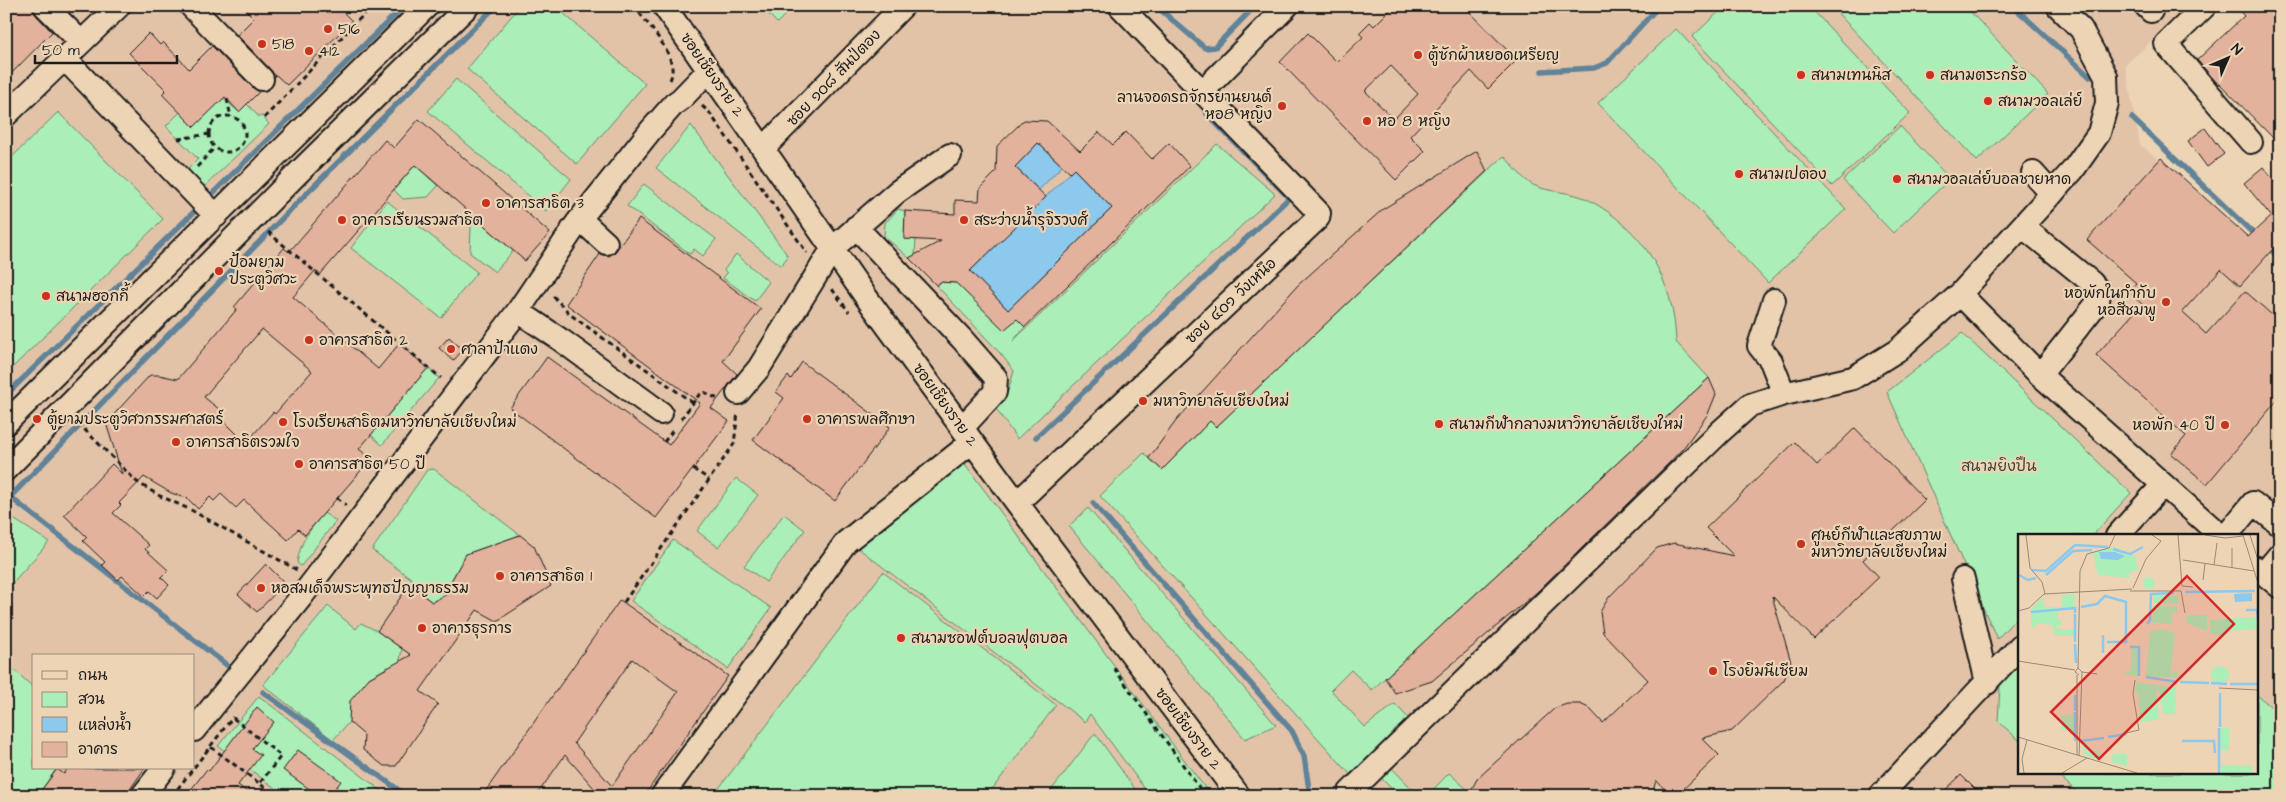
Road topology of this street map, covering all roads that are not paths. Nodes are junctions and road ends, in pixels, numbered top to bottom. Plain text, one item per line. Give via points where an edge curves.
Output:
1 (45, 6) edge
2 (119, 6) edge
3 (191, 6) edge
4 (427, 6) edge
5 (468, 6) edge
6 (664, 6) edge
7 (903, 6) edge
8 (1120, 6) edge
9 (1287, 6) edge
10 (2058, 6) edge
11 (2205, 6) edge
12 (81, 42) junction
13 (64, 58) junction
14 (708, 71) junction
15 (262, 79) dead end
16 (1203, 92) junction
17 (6, 115) edge
18 (2250, 142) dead end
19 (764, 148) junction
20 (950, 155) dead end
21 (2033, 174) dead end
22 (2052, 194) junction
23 (216, 216) junction
24 (580, 219) junction
25 (2022, 226) junction
26 (856, 227) junction
27 (606, 243) dead end
28 (833, 248) junction
29 (1960, 294) junction
30 (1774, 300) dead end
31 (518, 311) junction
32 (2040, 375) junction
33 (738, 393) road end
34 (1784, 394) junction
35 (661, 413) dead end
36 (6, 423) edge
37 (967, 435) junction
38 (6, 468) edge
39 (2162, 486) junction
40 (1017, 503) junction
41 (2280, 525) edge
42 (2120, 534) edge
43 (2219, 534) edge
44 (2219, 534) edge
45 (2228, 534) edge
46 (2280, 554) edge
47 (2267, 576) edge
48 (1963, 578) dead end
49 (2018, 648) edge
50 (1987, 684) junction
51 (195, 729) edge
52 (162, 770) edge
53 (1349, 795) edge
54 (142, 796) edge
55 (662, 796) edge
56 (1239, 796) edge
57 (1880, 796) edge

1 - 12 street
2 - 12 street
3 - 15 street
4 - 23 street
5 - 38 street via 296,174
6 - 14 street, ซอยเชียงราย 2
7 - 19 street, ซอย ๑๐๘ สันป่ตอง
8 - 16 street, ซอย ๔๐๑ วังเหนึอ
9 - 16 street
10 - 22 street via 2081,29 2094,49 2106,76 2108,103 2099,133
11 - 18 street via 2166,44
12 - 13 street
13 - 17 street
13 - 23 street
14 - 19 street, ซอยเชียงราย 2
14 - 24 street via 651,130
16 - 40 street, ซอย ๔๐๑ วังเหนึอ via 1319,213 1318,218
19 - 28 street, ซอยเชียงราย 2
20 - 26 street via 897,192
21 - 22 street
22 - 25 street
23 - 36 street
24 - 27 street
24 - 31 street
25 - 29 street
25 - 32 street via 2099,291 2098,302
26 - 28 street
26 - 37 street via 996,378 995,392
28 - 33 street via 759,368
28 - 37 street, ซอยเชียงราย 2
29 - 32 street
29 - 34 street via 1898,350 1854,378
30 - 34 street via 1759,346 1771,361
31 - 35 street
31 - 51 street via 306,578 243,669
32 - 39 street
32 - 43 street
34 - 53 street via 1750,405 1721,431
37 - 40 street, ซอยเชียงราย 2
37 - 55 street via 846,542
39 - 42 street
39 - 44 street
40 - 56 street, ซอยเชียงราย 2
41 - 45 street via 2253,503
46 - 47 street
48 - 50 street
49 - 50 street
50 - 57 street
52 - 54 street

